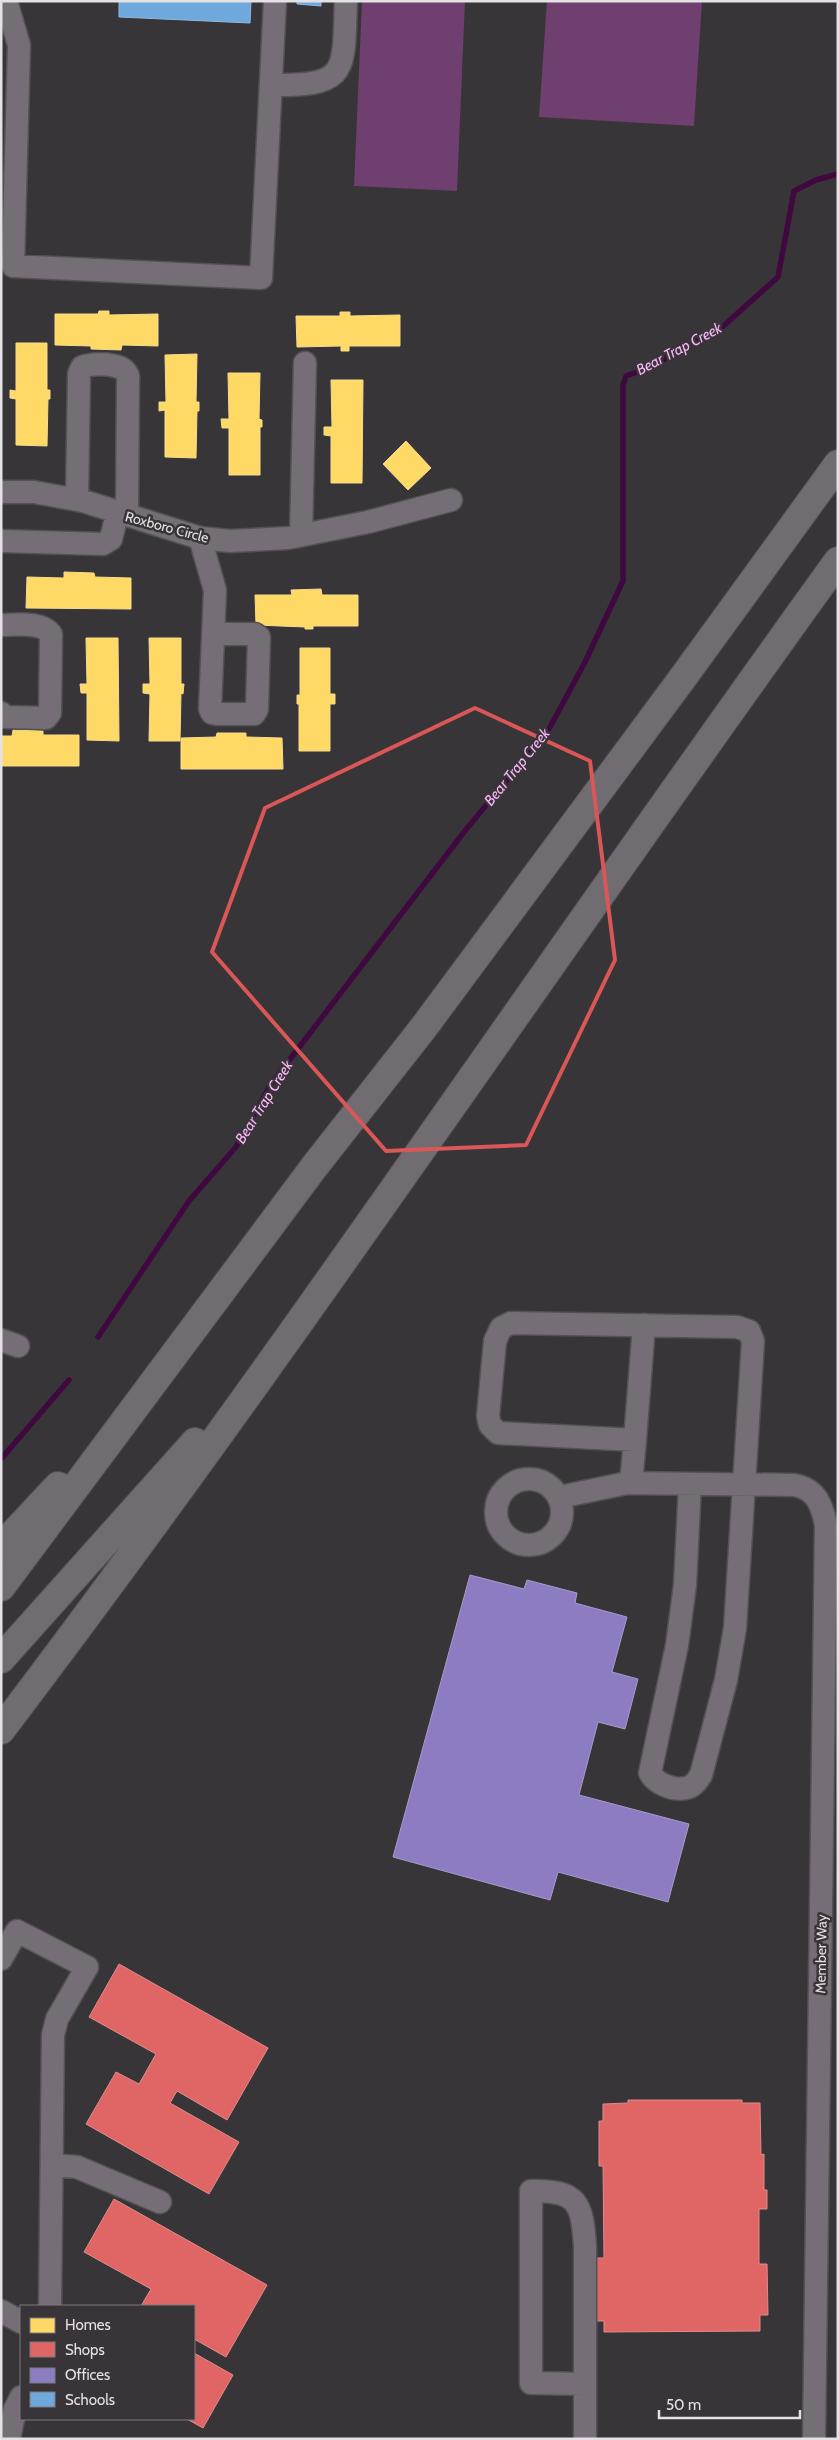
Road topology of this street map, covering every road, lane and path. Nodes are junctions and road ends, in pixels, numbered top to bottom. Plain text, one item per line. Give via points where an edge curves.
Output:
1 (6, 1) edge
2 (275, 1) edge
3 (346, 1) edge
4 (271, 85) junction
5 (305, 363) dead end
6 (838, 464) edge
7 (1, 492) edge
8 (77, 500) junction
9 (451, 500) dead end
10 (122, 514) junction
11 (301, 535) junction
12 (200, 538) junction
13 (1, 541) edge
14 (838, 561) edge
15 (1, 625) edge
16 (213, 634) dead end
17 (1, 713) edge
18 (299, 1325) junction
19 (644, 1325) junction
20 (159, 1377) junction
21 (635, 1440) junction
22 (631, 1483) junction
23 (690, 1484) junction
24 (743, 1484) junction
25 (560, 1497) dead end
26 (1, 1547) edge
27 (1, 1587) edge
28 (832, 1606) edge
29 (1, 1659) edge
30 (1, 1730) edge
31 (1, 1959) edge
32 (52, 2165) junction
33 (160, 2202) dead end
34 (50, 2305) edge
35 (1, 2311) edge
36 (20, 2321) edge
37 (585, 2384) junction
38 (20, 2399) edge
39 (9, 2439) edge
40 (585, 2439) edge
41 (814, 2439) edge

1 - 4 street via 19,45 13,266 261,278
2 - 4 street
3 - 4 street via 343,58 338,70 318,83
5 - 11 street
6 - 20 highway via 453,988
7 - 8 street, Roxboro Circle via 34,492
8 - 10 street, Roxboro Circle
8 - 10 street via 79,374 82,367 89,364 120,367 127,374 128,382
9 - 11 street, Roxboro Circle via 368,522
10 - 12 street, Roxboro Circle
10 - 13 street via 111,539 103,544
11 - 12 street, Roxboro Circle via 230,541
12 - 16 street via 215,590
14 - 18 highway
15 - 17 street via 46,628 50,634 50,713 46,718 5,717
18 - 29 highway
18 - 30 highway
19 - 21 street
19 - 21 street via 511,1323 501,1328 495,1341 488,1416 490,1425 498,1433
19 - 24 street via 737,1327 749,1331 752,1341
20 - 26 highway
20 - 27 highway
21 - 22 street
22 - 23 street
22 - 25 street
23 - 24 street
23 - 24 street via 685,1585 678,1645 650,1766 650,1773 657,1782 678,1788 688,1788 701,1775 726,1680 735,1628
24 - 28 street, Member Way via 794,1485 810,1491 822,1503
28 - 41 street, Member Way
31 - 32 street via 17,1931 87,1967 57,2019 54,2035
32 - 33 street via 77,2167
32 - 34 street
35 - 36 street
37 - 37 street via 531,2383 531,2190 563,2193 575,2201 583,2217
37 - 40 street
38 - 39 street

